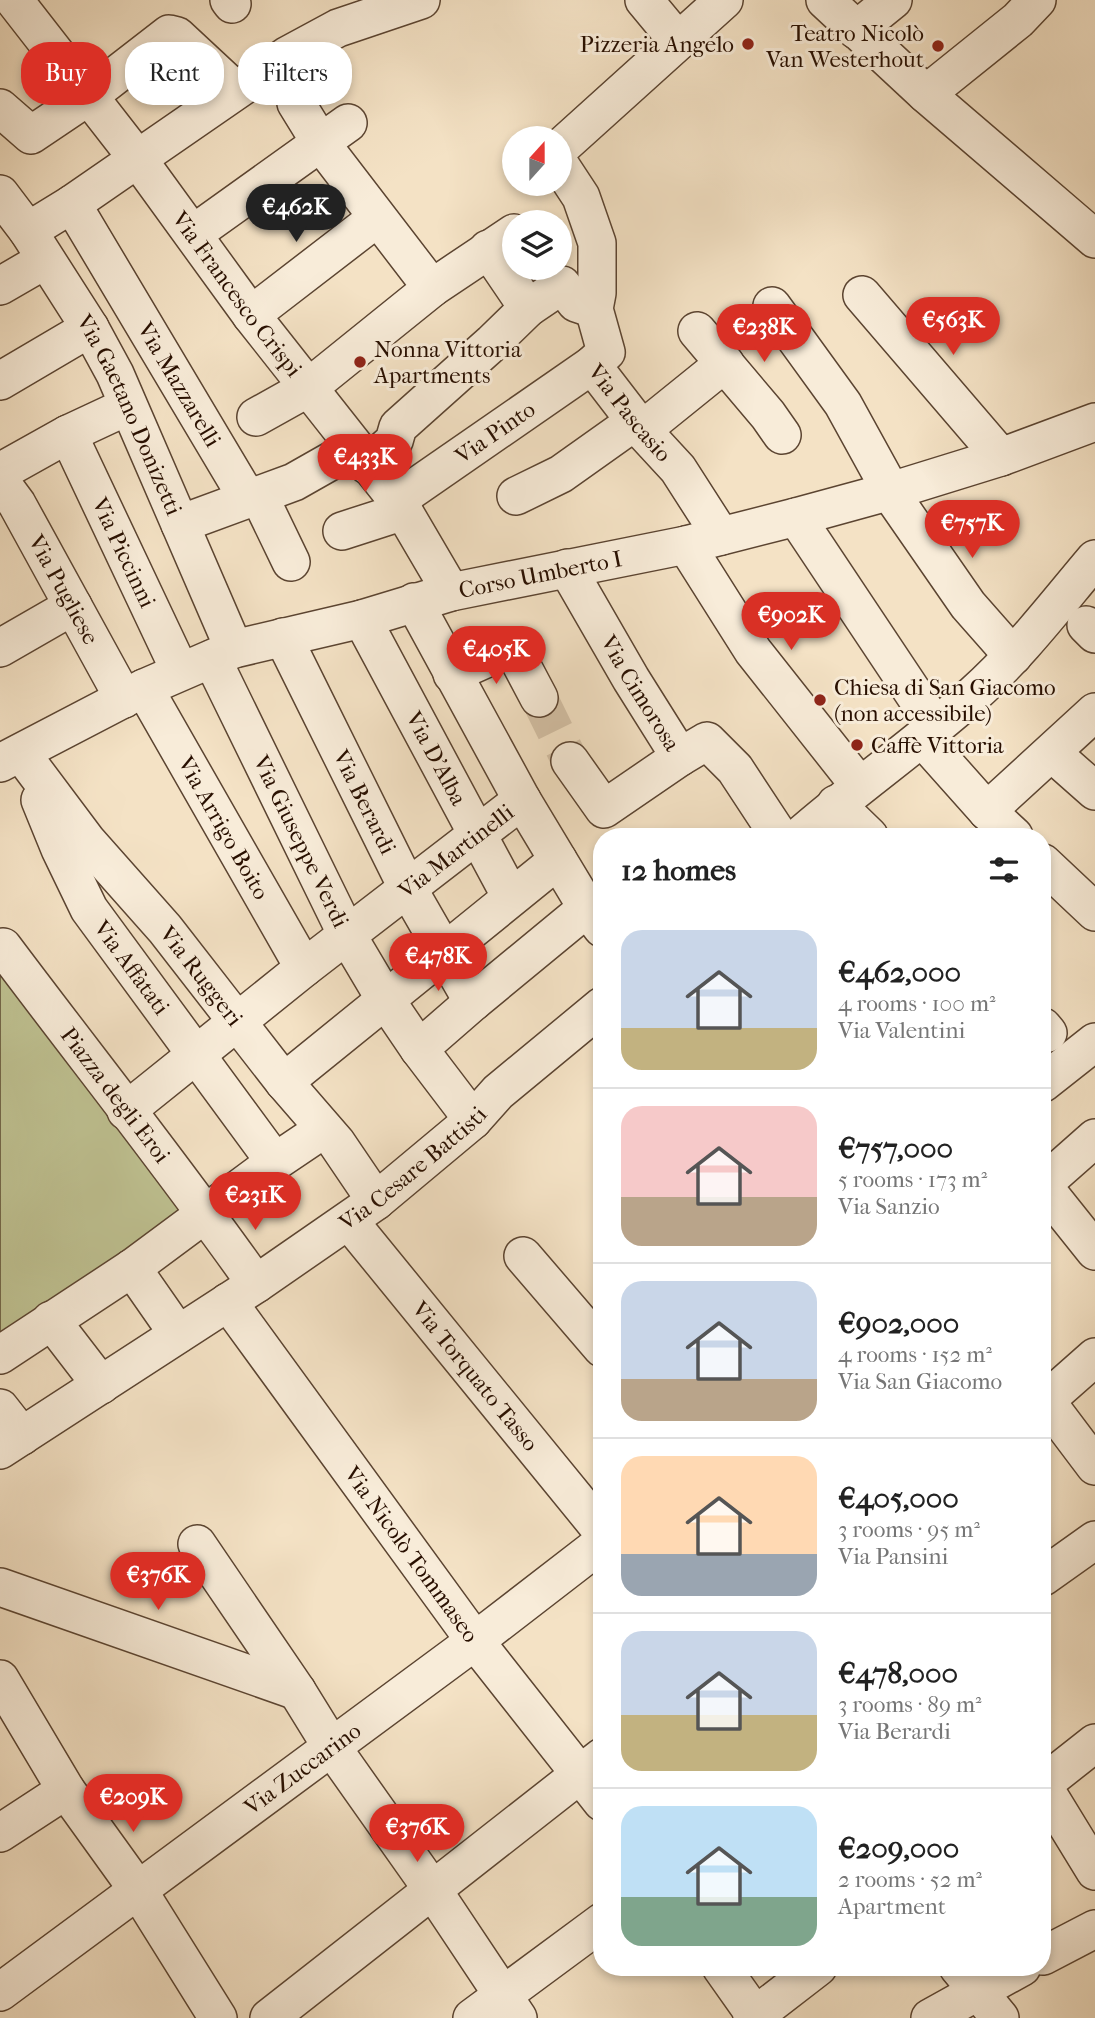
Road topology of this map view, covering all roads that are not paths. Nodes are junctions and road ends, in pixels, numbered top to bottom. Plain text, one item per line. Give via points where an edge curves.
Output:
1 (14, 0) edge
2 (421, 0) edge
3 (644, 0) edge
4 (724, 0) edge
5 (825, 0) edge
6 (893, 0) edge
7 (1037, 0) edge
8 (336, 14) edge
9 (856, 30) junction
10 (678, 41) junction
11 (47, 42) edge
12 (111, 79) edge
13 (235, 90) junction
14 (926, 94) junction
15 (76, 105) edge
16 (96, 105) edge
17 (299, 105) edge
18 (0, 108) edge
19 (334, 133) junction
20 (572, 137) edge
21 (136, 158) junction
22 (572, 182) edge
23 (0, 194) edge
24 (72, 204) junction
25 (377, 218) junction
26 (193, 234) junction
27 (1090, 235) edge
28 (502, 241) edge
29 (36, 245) junction
30 (524, 280) edge
31 (0, 286) edge
32 (432, 288) junction
33 (862, 295) dead end
34 (772, 306) dead end
35 (528, 308) junction
36 (594, 309) junction
37 (251, 315) junction
38 (90, 328) junction
39 (697, 331) dead end
40 (725, 363) junction
41 (592, 365) junction
42 (0, 381) edge
43 (308, 388) junction
44 (128, 406) junction
45 (256, 417) dead end
46 (1095, 422) edge
47 (642, 430) junction
48 (68, 434) junction
49 (782, 435) dead end
50 (361, 456) junction
51 (1001, 457) junction
52 (0, 472) edge
53 (0, 481) edge
54 (891, 491) junction
55 (516, 496) dead end
56 (252, 497) junction
57 (401, 505) junction
58 (796, 517) junction
59 (180, 524) junction
60 (12, 526) edge
61 (342, 531) dead end
62 (704, 540) junction
63 (1095, 559) edge
64 (291, 562) dead end
65 (567, 568) junction
66 (451, 592) junction
67 (414, 602) junction
68 (74, 606) junction
69 (1078, 616) edge
70 (362, 619) junction
71 (283, 637) junction
72 (0, 648) edge
73 (1013, 656) junction
74 (208, 660) junction
75 (452, 674) junction
76 (134, 694) junction
77 (539, 698) tunnel mouth
78 (1095, 712) edge
79 (929, 732) junction
80 (1052, 752) junction
81 (680, 757) junction
82 (10, 758) edge
83 (570, 761) tunnel mouth
84 (1095, 791) edge
85 (848, 795) junction
86 (522, 800) junction
87 (987, 811) junction
88 (774, 828) edge
89 (809, 828) edge
90 (865, 828) edge
91 (1005, 828) edge
92 (476, 833) junction
93 (558, 860) junction
94 (1051, 871) edge
95 (407, 887) junction
96 (510, 897) junction
97 (1095, 912) edge
98 (593, 916) edge
99 (593, 919) edge
100 (347, 935) junction
101 (0, 948) edge
102 (444, 951) junction
103 (304, 968) junction
104 (385, 999) junction
105 (472, 1002) junction
106 (593, 1013) edge
107 (237, 1023) junction
108 (1095, 1042) edge
109 (419, 1049) junction
110 (195, 1054) junction
111 (1051, 1077) edge
112 (284, 1082) junction
113 (126, 1111) junction
114 (473, 1120) junction
115 (324, 1129) junction
116 (1095, 1138) edge
117 (275, 1162) junction
118 (1051, 1178) edge
119 (1051, 1195) edge
120 (363, 1211) junction
121 (206, 1213) junction
122 (1095, 1251) edge
123 (523, 1256) dead end
124 (132, 1268) junction
125 (242, 1293) junction
126 (51, 1321) junction
127 (178, 1334) junction
128 (593, 1338) edge
129 (0, 1354) edge
130 (1095, 1357) edge
131 (101, 1385) junction
132 (1051, 1394) edge
133 (1051, 1409) edge
134 (7, 1432) edge
135 (1095, 1466) edge
136 (593, 1519) edge
137 (1095, 1539) edge
138 (197, 1544) dead end
139 (593, 1550) edge
140 (1051, 1568) edge
141 (0, 1587) edge
142 (475, 1641) junction
143 (0, 1679) edge
144 (297, 1691) junction
145 (1095, 1743) edge
146 (331, 1746) junction
147 (593, 1775) edge
148 (593, 1778) edge
149 (1051, 1779) edge
150 (66, 1790) junction
151 (1051, 1798) edge
152 (0, 1833) edge
153 (1095, 1871) edge
154 (432, 1889) junction
155 (138, 1890) junction
156 (1095, 1929) edge
157 (593, 1930) edge
158 (1051, 1952) edge
159 (728, 1976) edge
160 (807, 1976) edge
161 (1006, 1976) edge
162 (0, 1992) edge
163 (978, 1992) edge
164 (510, 2006) edge
165 (755, 2017) edge
166 (218, 2018) edge
167 (269, 2018) edge
168 (472, 2018) edge
169 (930, 2018) edge

1 - 11 street, Via Francesco Crispi
2 - 8 street
3 - 10 street
4 - 10 street
5 - 9 street
6 - 9 street
7 - 14 street
8 - 13 street via 288,55
9 - 14 street
10 - 20 street
12 - 13 street via 169,34 177,36
13 - 21 street
14 - 27 street
15 - 18 street via 31,135
16 - 21 street, Via Francesco Crispi
17 - 19 street
19 - 25 street
19 - 26 street
21 - 24 street
21 - 26 street, Via Francesco Crispi
22 - 36 street, Via Pascasio via 582,197 597,243
23 - 29 street, Via Gaetano Donizetti
24 - 29 street
24 - 56 street, Via Mazzarelli via 243,491
25 - 32 street
25 - 37 street
26 - 37 street, Via Francesco Crispi
28 - 32 street
29 - 31 street
29 - 38 street, Via Gaetano Donizetti
30 - 35 street
32 - 43 street
33 - 51 street
34 - 54 street via 843,404
35 - 36 street via 562,285 576,303
35 - 50 street via 398,427 394,441
36 - 41 street, Via Pascasio via 606,352
37 - 43 street, Via Francesco Crispi
38 - 42 street
38 - 44 street, Via Gaetano Donizetti
39 - 40 street
40 - 47 street
40 - 49 street
41 - 47 street, Via Pascasio
41 - 57 street, Via Pinto
43 - 45 street
43 - 50 street, Via Francesco Crispi
44 - 48 street
44 - 59 street, Via Gaetano Donizetti
46 - 51 street, Corso Umberto I
47 - 55 street via 629,425 561,474
47 - 62 street, Via Pascasio via 678,469
48 - 52 street
48 - 74 street, Via Piccinni
50 - 56 street
50 - 57 street, Via Francesco Crispi
51 - 54 street, Corso Umberto I
53 - 60 street, Via Pugliese
54 - 58 street, Corso Umberto I
54 - 73 street via 968,605
56 - 59 street
56 - 64 street, Via Mazzarelli via 263,504
57 - 61 street, Via Pinto
57 - 66 street, Via Francesco Crispi
58 - 62 street, Corso Umberto I
58 - 79 street
59 - 74 street, Via Gaetano Donizetti
60 - 68 street, Via Pugliese
62 - 65 street, Corso Umberto I
62 - 85 street, Via Pascasio via 753,651
63 - 69 street
65 - 66 street, Corso Umberto I
65 - 81 street, Via Cimorosa
66 - 67 street, Corso Umberto I
67 - 70 street, Corso Umberto I
67 - 75 street
68 - 72 street
68 - 76 street, Via Pugliese
69 - 73 street
70 - 71 street, Corso Umberto I
70 - 92 street, Via D'Alba
71 - 74 street, Corso Umberto I
71 - 95 street, Via Berardi
73 - 79 street
74 - 76 street, Corso Umberto I
74 - 100 street, Via Giuseppe Verdi
75 - 77 street via 512,646
75 - 86 street
76 - 82 street, Corso Umberto I
76 - 103 street, Via Arrigo Boito
78 - 80 street
79 - 85 street
79 - 87 street
80 - 84 street
80 - 87 street
81 - 83 street via 604,809
81 - 88 street, Via Cimorosa via 707,741 735,769
82 - 107 street, Via Ruggeri via 165,929
82 - 110 street, Via Affatati via 89,909
85 - 89 street
85 - 90 street, Via Pascasio
86 - 92 street, Via Martinelli
86 - 93 street
87 - 91 street
92 - 95 street, Via Martinelli
92 - 96 street, Via D'Alba
93 - 96 street
93 - 98 street
94 - 97 street
95 - 100 street, Via Martinelli
95 - 102 street, Via Berardi
96 - 102 street
99 - 105 street
100 - 103 street, Via Martinelli
100 - 104 street, Via Giuseppe Verdi
101 - 113 street, Piazza degli Eroi
102 - 104 street
102 - 105 street, Via Berardi
103 - 107 street, Via Martinelli
104 - 109 street, Via Giuseppe Verdi
104 - 112 street
105 - 109 street
106 - 114 street, Via Cesare Battisti via 498,1092
107 - 110 street, Via Martinelli
107 - 112 street, Via Ruggeri
108 - 111 street
109 - 114 street, Via Giuseppe Verdi
110 - 113 street, Via Martinelli
110 - 117 street, Via Affatati
112 - 115 street, Via Ruggeri
113 - 121 street, Piazza degli Eroi
114 - 120 street, Via Cesare Battisti
115 - 117 street
115 - 120 street, Via Ruggeri
116 - 118 street
117 - 121 street
119 - 122 street
120 - 125 street, Via Cesare Battisti
120 - 136 street, Via Torquato Tasso
121 - 124 street
121 - 125 street, Piazza degli Eroi
123 - 128 street
124 - 126 street
124 - 127 street
125 - 127 street, Via Cesare Battisti
125 - 142 street, Via Nicolò Tommaseo
126 - 129 street
126 - 131 street
127 - 131 street, Via Cesare Battisti
130 - 132 street
131 - 134 street, Via Cesare Battisti
133 - 135 street
137 - 140 street
138 - 144 street
139 - 142 street, Via Zuccarino
141 - 144 street
142 - 146 street, Via Zuccarino
142 - 147 street, Via Nicolò Tommaseo
143 - 150 street
144 - 146 street
145 - 149 street
146 - 154 street
146 - 155 street, Via Zuccarino
148 - 154 street
150 - 152 street
150 - 155 street
151 - 153 street
154 - 164 street
154 - 167 street
155 - 162 street, Via Zuccarino
155 - 166 street
156 - 158 street
157 - 164 street
159 - 165 street
160 - 165 street
161 - 163 street
163 - 169 street
164 - 168 street

